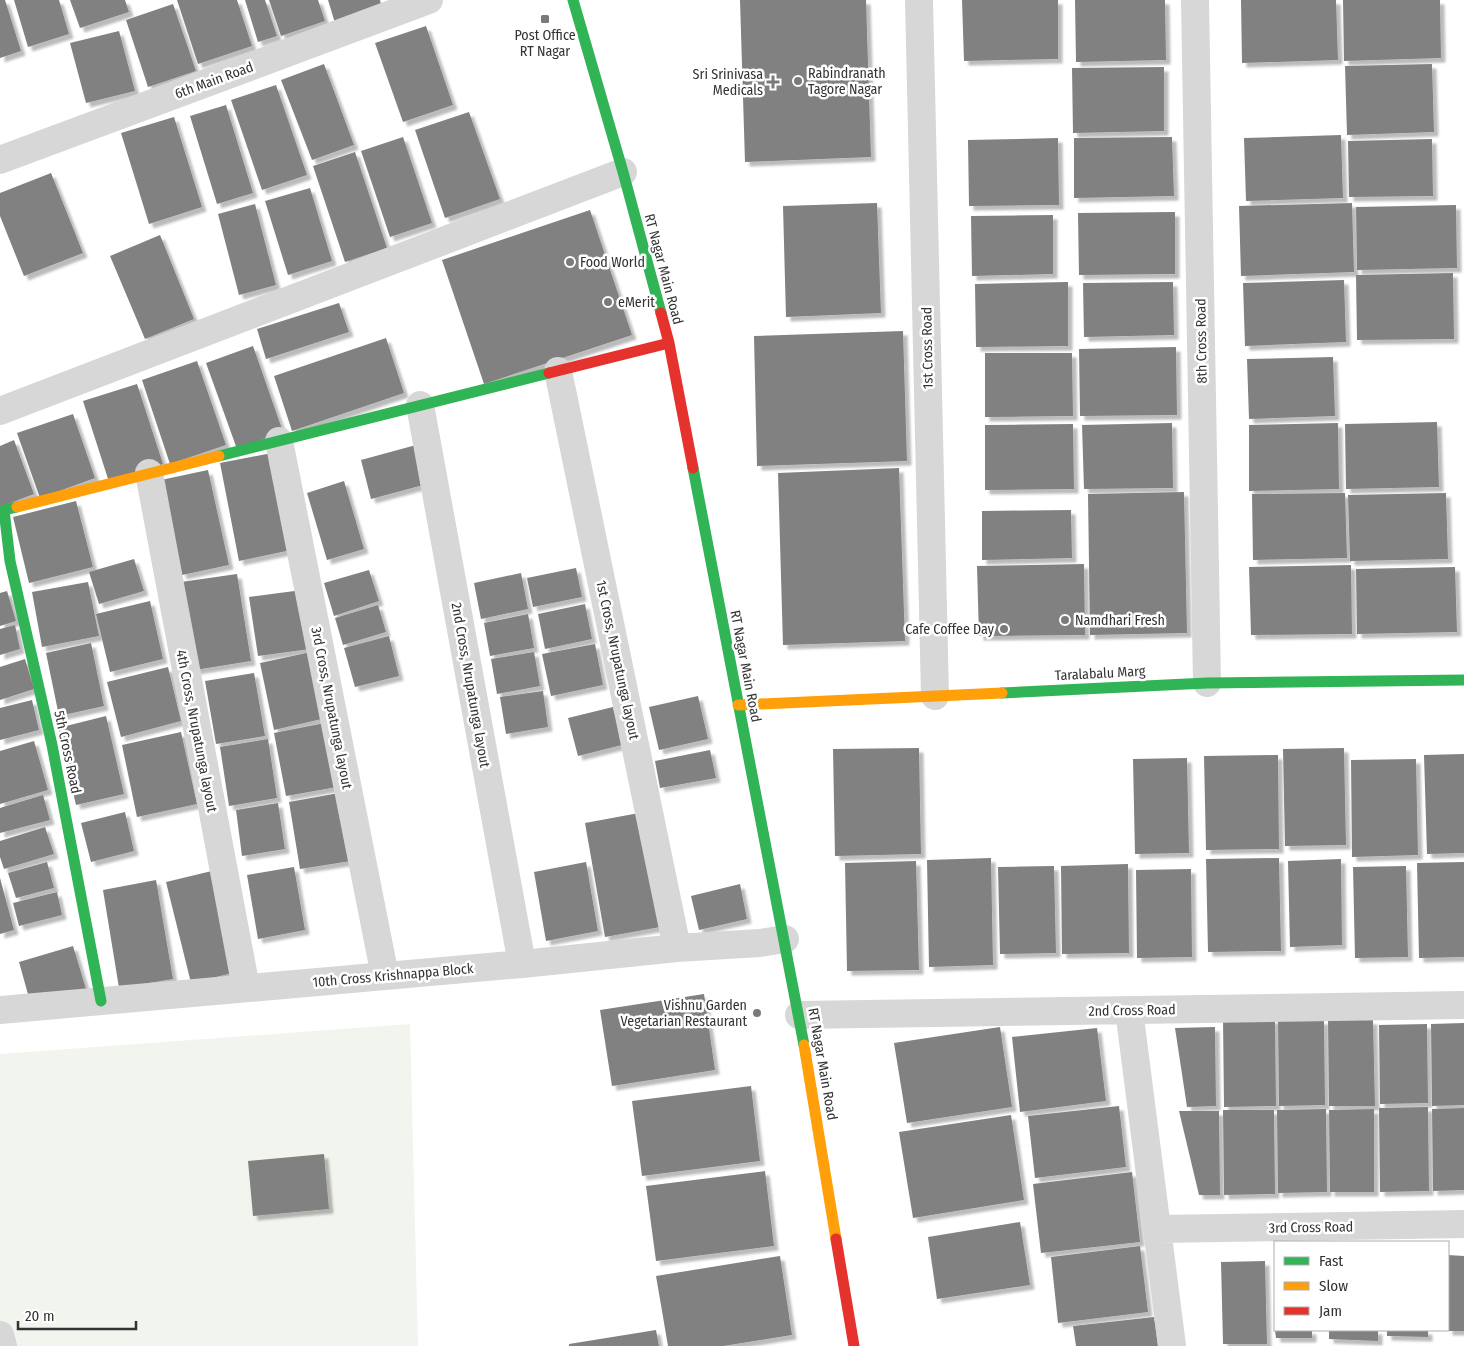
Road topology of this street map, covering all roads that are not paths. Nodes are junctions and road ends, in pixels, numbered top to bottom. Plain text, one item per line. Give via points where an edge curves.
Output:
1 (429, 0) edge
2 (573, 0) edge
3 (919, 0) edge
4 (1194, 0) edge
5 (0, 160) edge
6 (623, 172) junction
7 (669, 343) junction
8 (558, 371) junction
9 (420, 405) junction
10 (0, 410) edge
11 (279, 441) junction
12 (149, 473) junction
13 (1464, 680) edge
14 (1207, 683) junction
15 (936, 696) junction
16 (738, 705) junction
17 (785, 939) junction
18 (677, 948) junction
19 (522, 964) junction
20 (385, 976) junction
21 (246, 988) junction
22 (101, 1001) junction
23 (1464, 1005) edge
24 (0, 1010) edge
25 (1129, 1010) junction
26 (800, 1015) junction
27 (1464, 1224) edge
28 (1157, 1229) junction
29 (0, 1335) edge
30 (3, 1346) edge
31 (854, 1346) edge
32 (1172, 1346) edge

1 - 5 street, 6th Main Road
2 - 6 street, RT Nagar Main Road
3 - 15 street, 1st Cross Road
4 - 14 street, 8th Cross Road
6 - 7 street, RT Nagar Main Road
6 - 10 street
7 - 8 street
7 - 16 street, RT Nagar Main Road
8 - 9 street
8 - 18 street, 1st Cross, Nrupatunga layout
9 - 11 street
9 - 19 street, 2nd Cross, Nrupatunga layout
11 - 12 street
11 - 20 street, 3rd Cross, Nrupatunga layout
12 - 21 street, 4th Cross, Nrupatunga layout
12 - 22 street, 5th Cross Road via 4,510 10,561 52,745
13 - 14 street, Taralabalu Marg
14 - 15 street, Taralabalu Marg
15 - 16 street, Taralabalu Marg
16 - 17 street, RT Nagar Main Road
17 - 18 street, 10th Cross Krishnappa Block
17 - 26 street, RT Nagar Main Road
18 - 19 street, 10th Cross Krishnappa Block
19 - 20 street, 10th Cross Krishnappa Block
20 - 21 street, 10th Cross Krishnappa Block
21 - 22 street, 10th Cross Krishnappa Block
22 - 24 street, 10th Cross Krishnappa Block
23 - 25 street, 2nd Cross Road
25 - 26 street, 2nd Cross Road
25 - 28 street
26 - 31 street, RT Nagar Main Road
27 - 28 street, 3rd Cross Road
28 - 32 street
29 - 30 street

